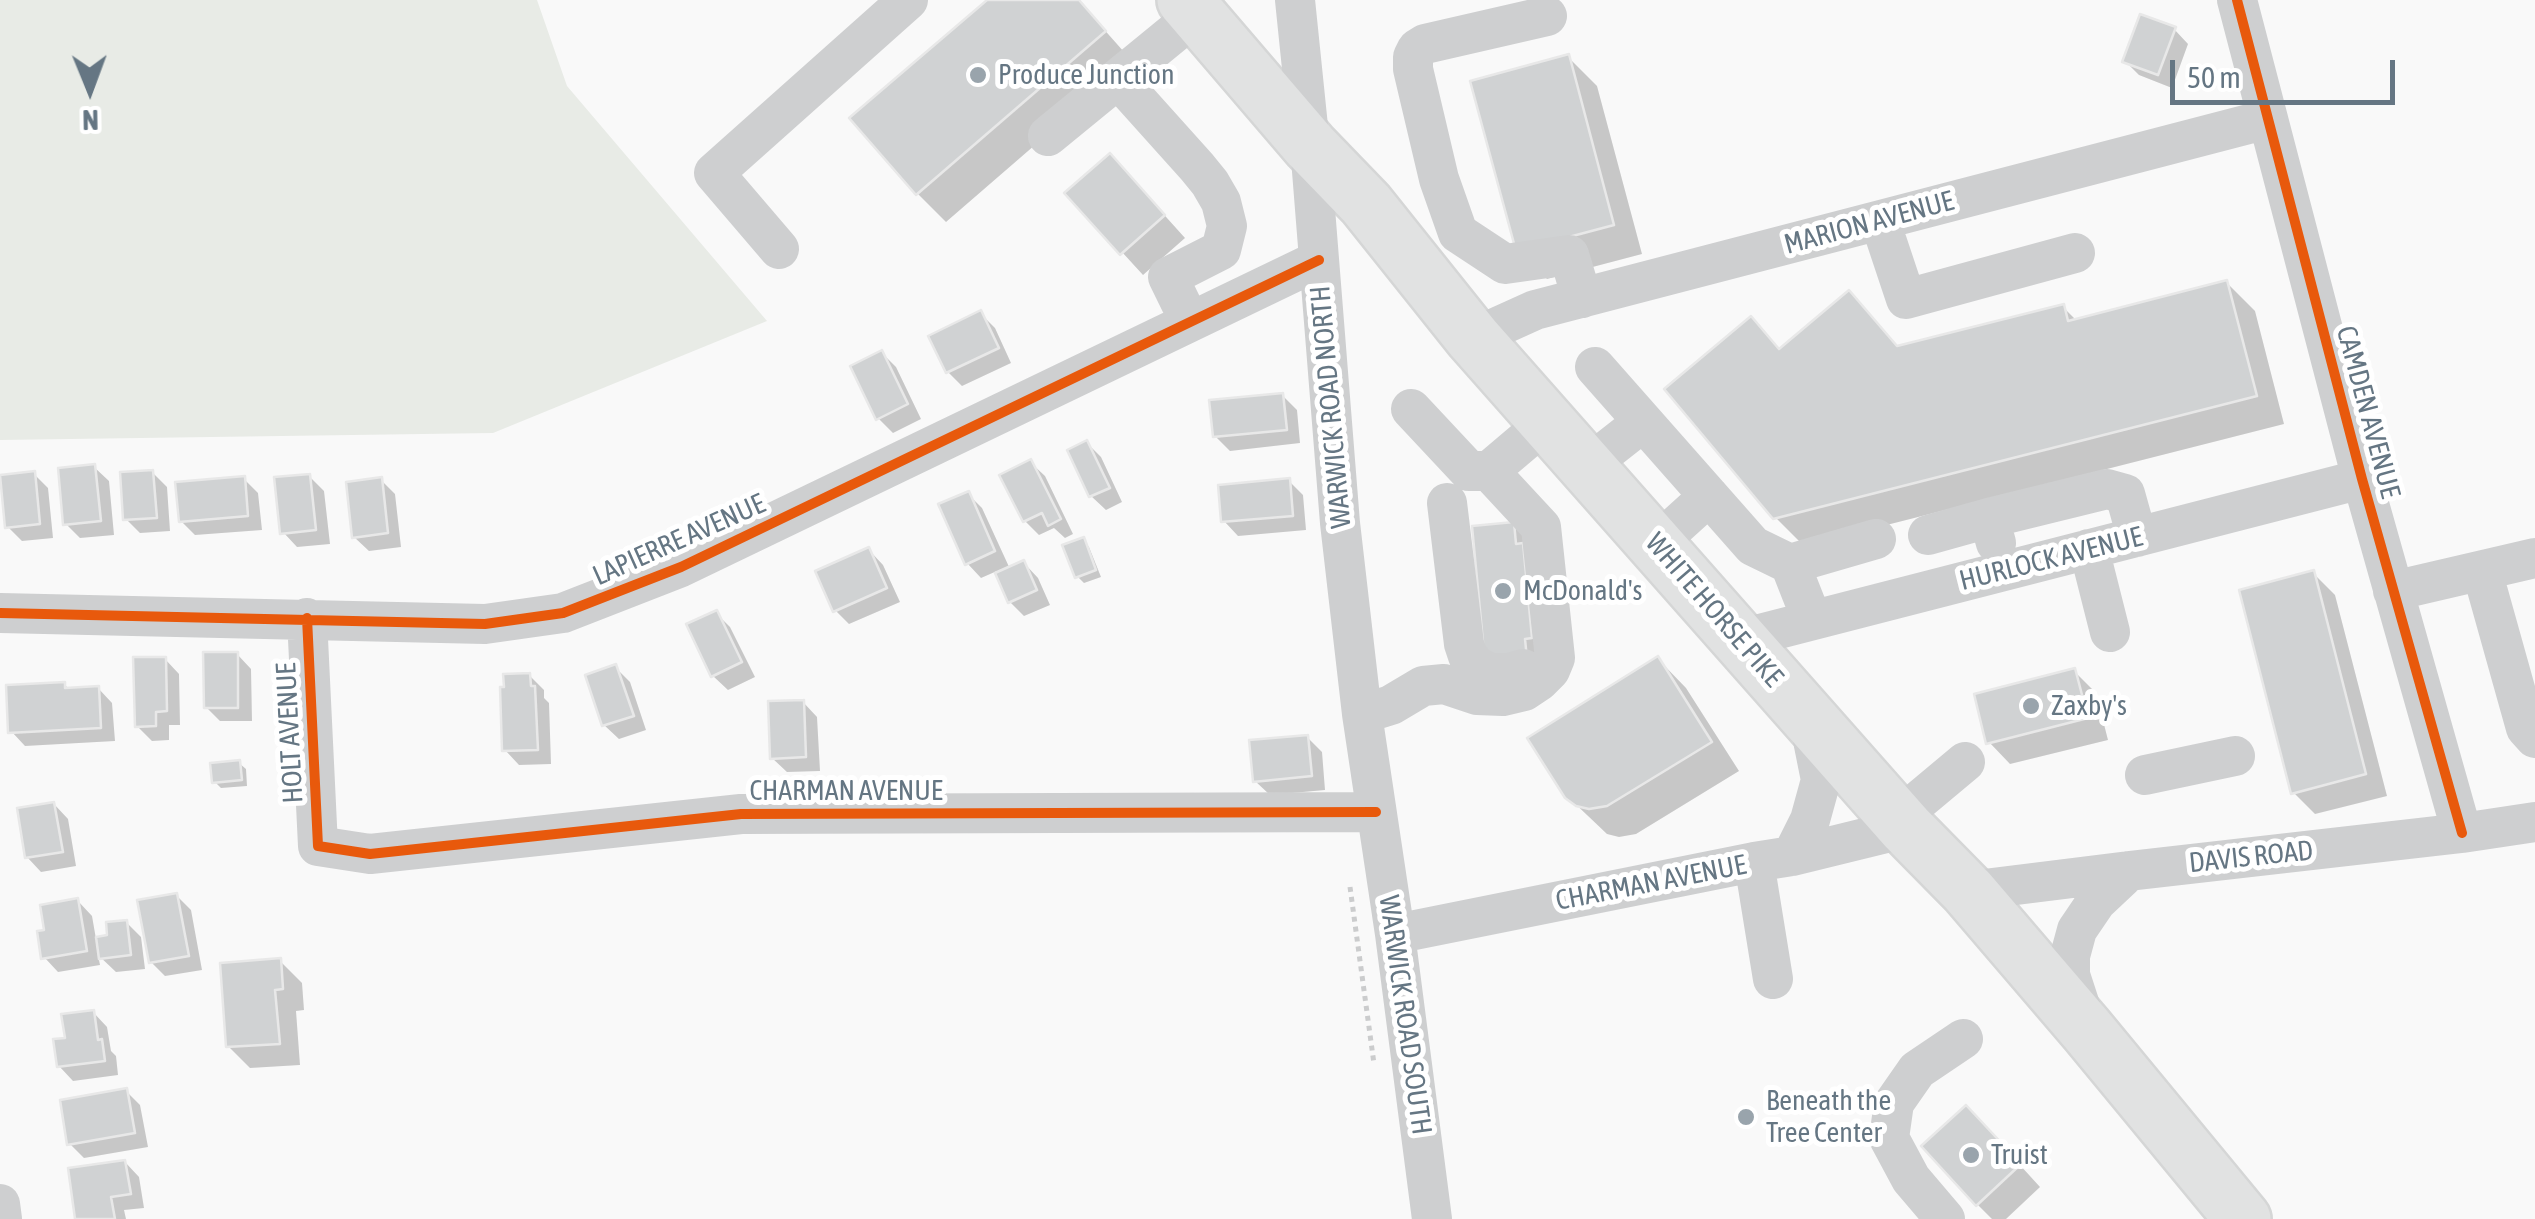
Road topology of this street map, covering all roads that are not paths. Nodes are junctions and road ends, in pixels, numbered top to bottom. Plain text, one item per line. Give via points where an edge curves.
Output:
1 (908, 0) edge
2 (1295, 0) edge
3 (2237, 0) edge
4 (1191, 7) edge
5 (1474, 16) edge
6 (1547, 16) dead end
7 (1118, 79) junction
8 (2268, 119) junction
9 (1048, 136) dead end
10 (1310, 146) junction
11 (1880, 220) junction
12 (1458, 233) junction
13 (779, 249) dead end
14 (2075, 253) dead end
15 (1319, 260) junction
16 (1416, 266) junction
17 (1582, 298) junction
18 (1190, 322) junction
19 (1473, 338) junction
20 (1595, 367) dead end
21 (1412, 409) dead end
22 (1548, 422) junction
23 (1643, 422) junction
24 (1588, 466) junction
25 (2362, 479) junction
26 (1468, 482) junction
27 (1709, 496) junction
28 (1528, 511) junction
29 (1989, 518) junction
30 (1928, 535) dead end
31 (2136, 537) junction
32 (1876, 539) dead end
33 (1656, 544) junction
34 (2089, 548) junction
35 (2535, 558) edge
36 (1790, 564) junction
37 (2005, 570) junction
38 (2482, 571) junction
39 (2393, 591) junction
40 (0, 613) edge
41 (307, 618) junction
42 (1812, 620) junction
43 (2110, 632) dead end
44 (1740, 639) junction
45 (1355, 651) junction
46 (1433, 685) junction
47 (1362, 714) junction
48 (1808, 716) junction
49 (2535, 738) edge
50 (2234, 756) dead end
51 (1966, 762) dead end
52 (2146, 775) dead end
53 (1376, 812) junction
54 (2535, 822) edge
55 (1902, 823) junction
56 (2462, 833) junction
57 (318, 846) joint
58 (1773, 859) junction
59 (2129, 871) junction
60 (1968, 892) junction
61 (1396, 934) junction
62 (1773, 979) dead end
63 (2087, 1030) junction
64 (1963, 1039) dead end
65 (0, 1204) edge
66 (2, 1219) edge
67 (1432, 1219) edge
68 (1945, 1219) edge
69 (2243, 1219) edge

1 - 13 street via 714,173
2 - 10 street, WARWICK ROAD NORTH
3 - 8 street, CAMDEN AVENUE
4 - 7 street
4 - 10 highway, WHITE HORSE PIKE
5 - 6 street
5 - 12 street via 1413,57 1438,179
7 - 9 street
7 - 18 street via 1221,202 1221,250 1168,277
8 - 11 street, MARION AVENUE
8 - 25 street, CAMDEN AVENUE
10 - 15 street, WARWICK ROAD NORTH
10 - 16 highway, WHITE HORSE PIKE
11 - 14 street via 1906,299
11 - 17 street, MARION AVENUE
12 - 16 street
12 - 17 street via 1505,264 1569,255
15 - 18 street, LAPIERRE AVENUE
15 - 45 street, WARWICK ROAD NORTH
16 - 19 highway, WHITE HORSE PIKE
17 - 19 street, MARION AVENUE
18 - 41 street, LAPIERRE AVENUE via 681,567 563,613 485,624
19 - 22 highway, WHITE HORSE PIKE
20 - 23 street
21 - 26 street
22 - 24 highway, WHITE HORSE PIKE
22 - 26 street
23 - 24 street
23 - 27 street
24 - 33 highway, WHITE HORSE PIKE
25 - 31 street, HURLOCK AVENUE
25 - 39 street, CAMDEN AVENUE
26 - 28 street
26 - 28 street via 1464,644 1476,666 1490,673 1525,668 1534,658
26 - 46 street via 1438,540
27 - 33 street
27 - 36 street via 1753,546
28 - 46 street via 1542,527 1555,658 1550,670 1524,691 1503,696
29 - 30 street
29 - 31 street via 2107,489 2125,494
29 - 37 street
31 - 34 street, HURLOCK AVENUE
32 - 36 street
33 - 44 highway, WHITE HORSE PIKE
34 - 37 street, HURLOCK AVENUE
34 - 43 street
35 - 38 street
36 - 42 street
37 - 42 street, HURLOCK AVENUE
38 - 39 street
38 - 49 street via 2526,728
39 - 56 street, CAMDEN AVENUE
40 - 41 street, LAPIERRE AVENUE
41 - 57 street, HOLT AVENUE
42 - 44 street, HURLOCK AVENUE
44 - 48 highway, WHITE HORSE PIKE
45 - 46 street
45 - 47 street, WARWICK ROAD NORTH
46 - 47 street
47 - 53 street, WARWICK ROAD NORTH
48 - 55 highway, WHITE HORSE PIKE
48 - 58 street via 1821,780 1810,820
50 - 52 street
51 - 55 street
53 - 57 street, CHARMAN AVENUE via 741,814 370,854
53 - 61 street, WARWICK ROAD SOUTH
54 - 56 street, DAVIS ROAD
55 - 58 street, CHARMAN AVENUE
55 - 60 highway, WHITE HORSE PIKE
56 - 59 street, DAVIS ROAD
58 - 61 street, CHARMAN AVENUE
58 - 62 street
59 - 60 street, DAVIS ROAD
59 - 63 street via 2096,902 2070,956
60 - 63 highway, WHITE HORSE PIKE
61 - 67 street, WARWICK ROAD SOUTH
63 - 69 highway, WHITE HORSE PIKE
64 - 68 street via 1917,1070 1894,1104 1889,1138 1911,1179
65 - 66 street

